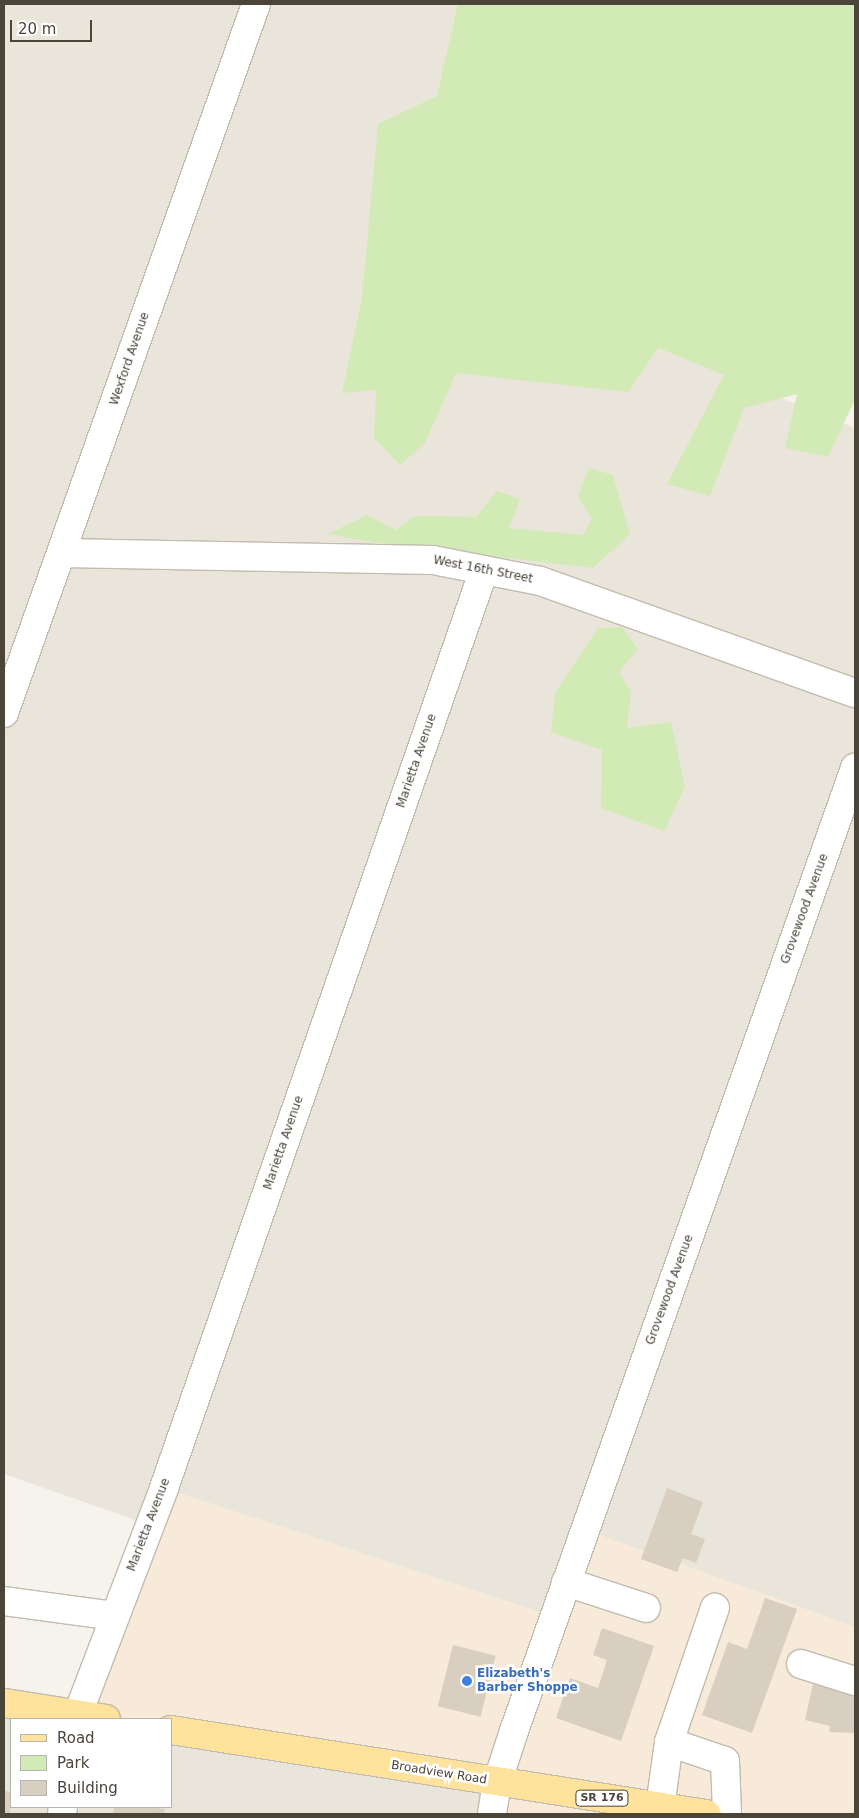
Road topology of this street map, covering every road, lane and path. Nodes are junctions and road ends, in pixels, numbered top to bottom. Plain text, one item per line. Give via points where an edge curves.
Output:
1 (256, 4) edge
2 (62, 553) junction
3 (484, 570) junction
4 (855, 693) edge
5 (4, 713) edge
6 (855, 768) edge
7 (566, 1582) junction
8 (4, 1600) edge
9 (646, 1608) dead end
10 (715, 1608) dead end
11 (115, 1616) junction
12 (801, 1664) dead end
13 (855, 1681) edge
14 (4, 1703) edge
15 (76, 1717) edge
16 (91, 1718) edge
17 (172, 1730) edge
18 (669, 1742) junction
19 (497, 1782) junction
20 (660, 1807) junction
21 (492, 1814) edge
22 (702, 1814) edge
23 (706, 1814) edge
24 (728, 1814) edge

1 - 2 street, Wexford Avenue
2 - 3 street, West 16th Street via 433,560
2 - 5 street, Wexford Avenue
3 - 4 street, West 16th Street via 540,581
3 - 11 street, Marietta Avenue via 164,1488
6 - 7 street, Grovewood Avenue
7 - 9 street
7 - 19 street, Grovewood Avenue
8 - 11 street
10 - 18 street
11 - 15 street, Marietta Avenue
12 - 13 street
14 - 15 main road
15 - 16 main road
17 - 19 main road, Broadview Road / SR 176
18 - 20 street
18 - 24 street via 725,1761
19 - 20 main road, Broadview Road / SR 176
19 - 21 street, Grovewood Avenue
20 - 22 main road, Broadview Road / SR 176
22 - 23 main road, Broadview Road / SR 176

